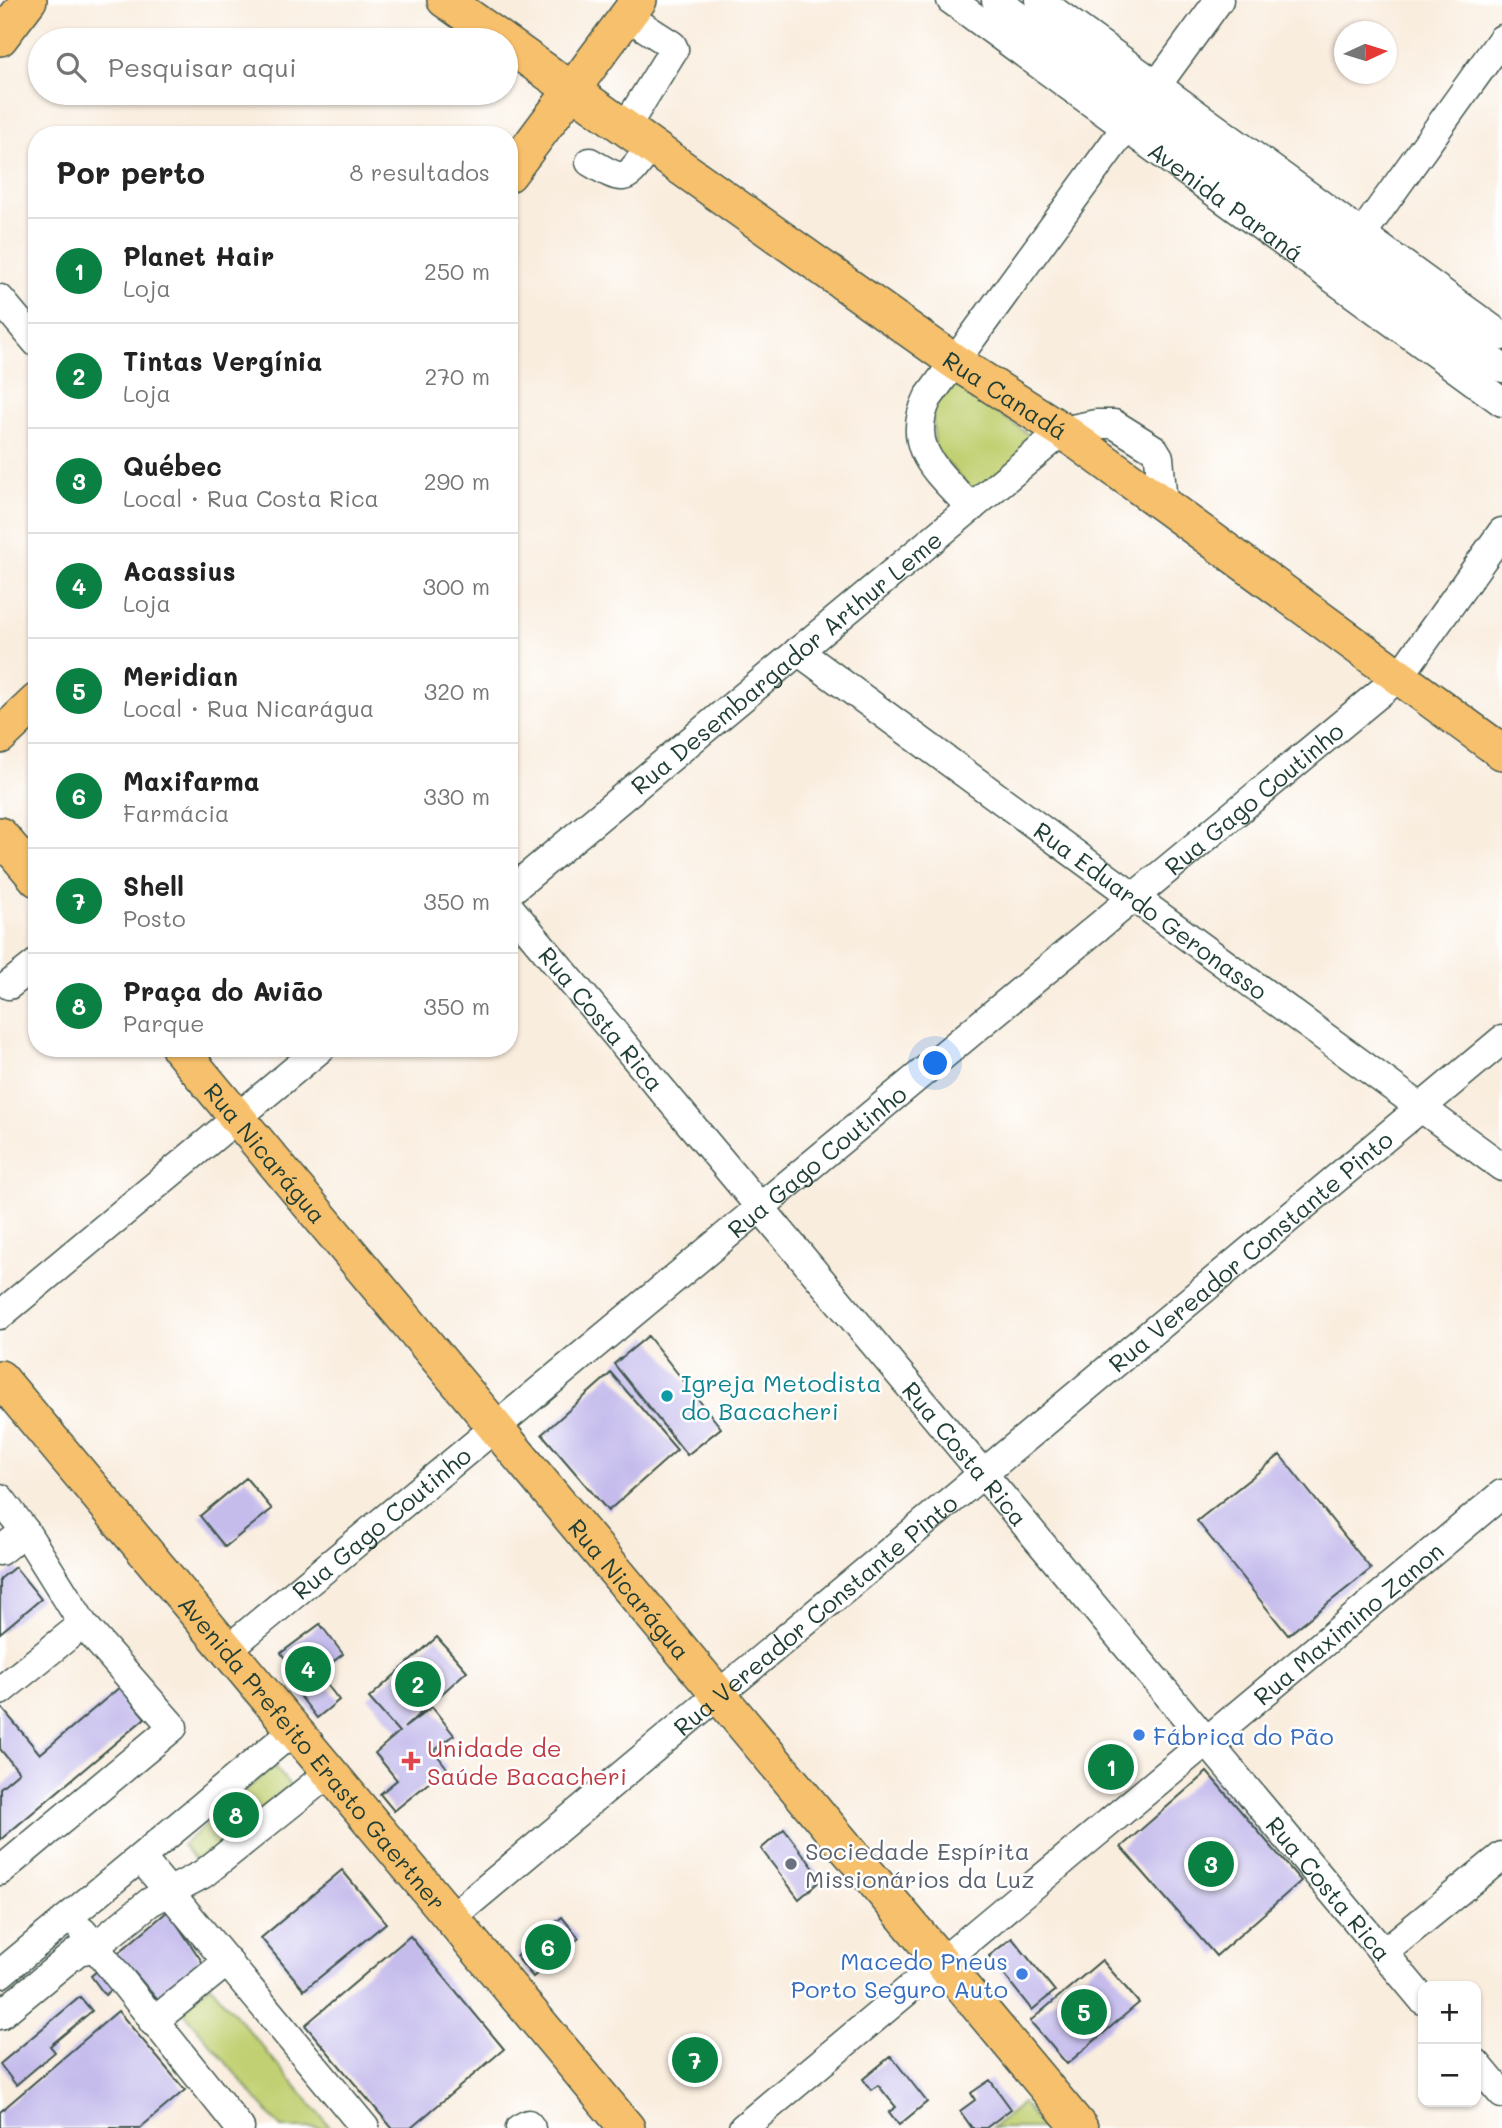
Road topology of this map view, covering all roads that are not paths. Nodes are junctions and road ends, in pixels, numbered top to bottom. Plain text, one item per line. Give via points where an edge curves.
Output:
1 (29, 0) edge
2 (445, 0) edge
3 (951, 0) edge
4 (996, 0) edge
5 (1040, 0) edge
6 (1219, 0) edge
7 (633, 8) edge
8 (484, 28) edge
9 (0, 38) edge
10 (1502, 39) edge
11 (518, 52) edge
12 (1157, 85) junction
13 (573, 91) junction
14 (1126, 127) junction
15 (638, 137) junction
16 (518, 162) edge
17 (590, 162) dead end
18 (1362, 234) junction
19 (0, 299) edge
20 (28, 332) edge
21 (1502, 336) edge
22 (955, 362) junction
23 (1502, 368) edge
24 (1502, 402) edge
25 (1063, 431) junction
26 (971, 508) junction
27 (1502, 532) edge
28 (798, 651) junction
29 (1399, 677) junction
30 (28, 710) edge
31 (0, 736) edge
32 (1502, 752) edge
33 (0, 835) edge
34 (28, 868) edge
35 (518, 884) edge
36 (1134, 897) junction
37 (518, 919) edge
38 (28, 970) edge
39 (9, 985) dead end
40 (1502, 1040) edge
41 (186, 1057) edge
42 (310, 1057) edge
43 (1421, 1108) junction
44 (237, 1118) junction
45 (1502, 1167) edge
46 (760, 1207) junction
47 (0, 1315) edge
48 (0, 1378) edge
49 (495, 1427) junction
50 (983, 1474) junction
51 (1502, 1494) edge
52 (0, 1497) edge
53 (25, 1531) junction
54 (0, 1551) edge
55 (83, 1624) junction
56 (227, 1650) junction
57 (0, 1691) edge
58 (718, 1695) junction
59 (294, 1730) junction
60 (1206, 1741) junction
61 (330, 1772) junction
62 (1502, 1856) edge
63 (141, 1858) junction
64 (0, 1871) edge
65 (170, 1891) junction
66 (71, 1916) junction
67 (451, 1918) junction
68 (93, 1948) junction
69 (1383, 1953) junction
70 (228, 1961) junction
71 (942, 1962) junction
72 (0, 1975) edge
73 (1418, 1994) edge
74 (0, 2015) edge
75 (153, 2022) junction
76 (1481, 2069) edge
77 (1502, 2095) edge
78 (240, 2128) edge
79 (365, 2128) edge
80 (520, 2128) edge
81 (531, 2128) edge
82 (627, 2128) edge
83 (743, 2128) edge
84 (1080, 2128) edge

1 - 9 main road
2 - 8 main road, Rua Canadá
3 - 14 street, Avenida Paraná
4 - 23 street
5 - 12 street
6 - 12 street
7 - 13 main road
7 - 15 street via 674,49
10 - 18 street
11 - 13 main road, Rua Canadá
12 - 18 street
13 - 15 main road, Rua Canadá
13 - 16 main road
14 - 22 street
14 - 24 street, Avenida Paraná
15 - 17 street via 631,172 624,177 615,177
15 - 22 main road, Rua Canadá
18 - 21 street
19 - 20 street
22 - 25 main road, Rua Canadá
22 - 26 street via 928,398 918,430 927,458
25 - 26 street, Rua Desembargador Arthur Leme
25 - 29 main road, Rua Canadá
26 - 28 street, Rua Desembargador Arthur Leme
27 - 29 street, Rua Gago Coutinho
28 - 35 street, Rua Desembargador Arthur Leme
28 - 36 street, Rua Eduardo Geronasso
29 - 32 main road, Rua Canadá
29 - 36 street, Rua Gago Coutinho
30 - 31 main road
33 - 34 main road
36 - 43 street, Rua Eduardo Geronasso
36 - 46 street, Rua Gago Coutinho
37 - 46 street, Rua Costa Rica
38 - 39 street
40 - 43 street, Rua Vereador Constante Pinto
41 - 44 main road, Rua Nicarágua
42 - 44 street
43 - 45 street, Rua Eduardo Geronasso
43 - 50 street, Rua Vereador Constante Pinto
44 - 47 street
44 - 49 main road, Rua Nicarágua
46 - 49 street, Rua Gago Coutinho
46 - 50 street, Rua Costa Rica
48 - 56 main road, Avenida Prefeito Erasto Gaertner
49 - 56 street, Rua Gago Coutinho
49 - 58 main road, Rua Nicarágua
50 - 58 street, Rua Vereador Constante Pinto
50 - 60 street, Rua Costa Rica
51 - 60 street, Rua Maximino Zanon
52 - 53 street
53 - 54 street
53 - 55 street
55 - 57 street
55 - 64 street via 173,1727
56 - 59 main road, Avenida Prefeito Erasto Gaertner
58 - 67 street, Rua Vereador Constante Pinto
58 - 71 main road, Rua Nicarágua
59 - 61 main road, Avenida Prefeito Erasto Gaertner
59 - 63 street
60 - 69 street, Rua Costa Rica
60 - 71 street, Rua Maximino Zanon
61 - 65 street via 203,1874
61 - 67 main road, Avenida Prefeito Erasto Gaertner
62 - 69 street
63 - 65 street
63 - 66 street
65 - 68 street via 149,1902
65 - 70 street
66 - 68 street
66 - 72 street
67 - 82 main road, Avenida Prefeito Erasto Gaertner
68 - 74 street via 78,1951
68 - 75 street
69 - 73 street, Rua Costa Rica
70 - 75 street
70 - 79 street
71 - 83 street, Rua Maximino Zanon
71 - 84 main road, Rua Nicarágua
75 - 78 street
76 - 77 street
80 - 81 street via 528,2124

